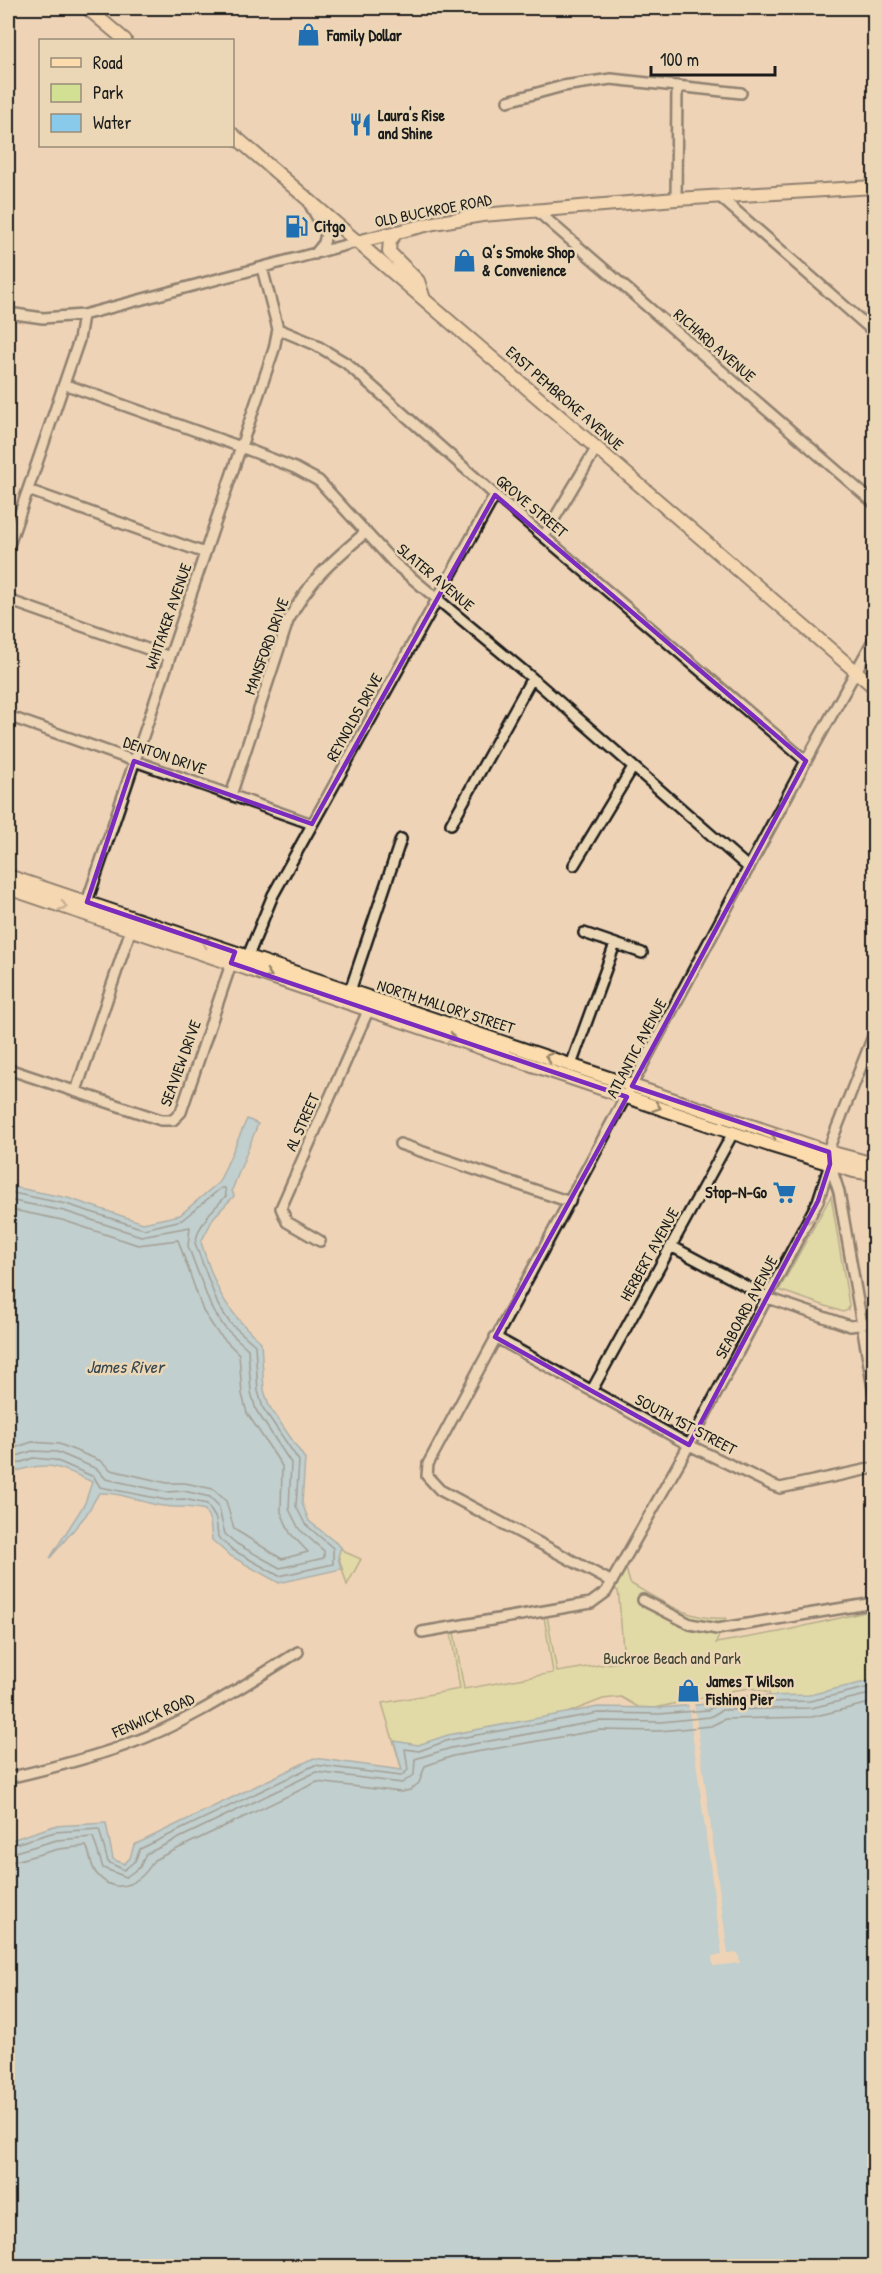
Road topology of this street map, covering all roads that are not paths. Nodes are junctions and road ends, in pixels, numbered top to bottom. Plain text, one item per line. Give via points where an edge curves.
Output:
1 (90, 8) edge
2 (124, 39) edge
3 (677, 86) junction
4 (741, 93) dead end
5 (508, 101) dead end
6 (234, 136) edge
7 (874, 187) edge
8 (719, 196) junction
9 (305, 198) junction
10 (676, 199) junction
11 (536, 210) junction
12 (397, 232) junction
13 (357, 242) junction
14 (315, 254) junction
15 (262, 268) junction
16 (423, 296) junction
17 (8, 313) edge
18 (83, 315) junction
19 (278, 329) junction
20 (874, 332) edge
21 (64, 384) junction
22 (241, 447) junction
23 (597, 447) junction
24 (28, 490) junction
25 (495, 495) junction
26 (874, 503) edge
27 (366, 532) junction
28 (544, 536) junction
29 (8, 548) edge
30 (205, 553) junction
31 (438, 598) junction
32 (8, 600) edge
33 (874, 639) edge
34 (170, 657) junction
35 (856, 671) junction
36 (532, 678) junction
37 (874, 687) edge
38 (8, 716) edge
39 (134, 761) junction
40 (806, 761) junction
41 (633, 767) junction
42 (231, 795) junction
43 (312, 824) junction
44 (451, 824) dead end
45 (401, 839) dead end
46 (574, 865) dead end
47 (748, 868) junction
48 (8, 876) edge
49 (8, 888) edge
50 (85, 908) junction
51 (131, 929) junction
52 (584, 933) dead end
53 (615, 944) junction
54 (642, 952) dead end
55 (248, 956) junction
56 (233, 958) junction
57 (350, 991) junction
58 (371, 1005) junction
59 (874, 1034) edge
60 (571, 1065) junction
61 (8, 1069) edge
62 (76, 1091) junction
63 (630, 1091) junction
64 (733, 1133) junction
65 (400, 1144) dead end
66 (830, 1158) junction
67 (874, 1164) edge
68 (874, 1174) edge
69 (570, 1202) junction
70 (321, 1240) dead end
71 (671, 1246) junction
72 (768, 1298) junction
73 (874, 1323) edge
74 (862, 1324) junction
75 (495, 1337) junction
76 (592, 1390) junction
77 (874, 1394) edge
78 (689, 1445) junction
79 (874, 1468) edge
80 (612, 1582) junction
81 (643, 1600) dead end
82 (874, 1603) edge
83 (422, 1632) dead end
84 (298, 1652) dead end
85 (8, 1778) edge

1 - 2 main road
3 - 4 street
3 - 5 street via 611,79 563,86
3 - 10 street
6 - 9 main road, EAST PEMBROKE AVENUE
7 - 8 main road, OLD BUCKROE ROAD
8 - 10 main road, OLD BUCKROE ROAD
8 - 20 street
9 - 13 main road, EAST PEMBROKE AVENUE
9 - 14 street via 326,233
10 - 11 main road, OLD BUCKROE ROAD
11 - 12 main road, OLD BUCKROE ROAD via 482,215
11 - 26 street, RICHARD AVENUE
12 - 13 main road, OLD BUCKROE ROAD
12 - 16 main road via 390,240 389,252 418,281
13 - 14 street, OLD BUCKROE ROAD
13 - 16 main road, EAST PEMBROKE AVENUE
14 - 15 street, OLD BUCKROE ROAD
15 - 18 street, OLD BUCKROE ROAD
15 - 19 street
16 - 23 main road, EAST PEMBROKE AVENUE
17 - 18 street, OLD BUCKROE ROAD via 43,318
18 - 21 street via 81,334
19 - 22 street, WHITAKER AVENUE
19 - 25 street, GROVE STREET via 346,363
21 - 22 street, SLATER AVENUE
21 - 24 street
22 - 27 street, SLATER AVENUE via 319,481
22 - 30 street, WHITAKER AVENUE
23 - 28 street
23 - 35 main road, EAST PEMBROKE AVENUE
24 - 29 street
24 - 30 street
25 - 28 street, GROVE STREET
25 - 31 street, REYNOLDS DRIVE
27 - 31 street, SLATER AVENUE via 394,562
27 - 42 street, MANSFORD DRIVE via 317,575 296,605
28 - 40 street, GROVE STREET
30 - 34 street, WHITAKER AVENUE
31 - 36 street, SLATER AVENUE
31 - 43 street, REYNOLDS DRIVE
32 - 34 street
33 - 35 street, ATLANTIC AVENUE
34 - 39 street, WHITAKER AVENUE
35 - 37 main road, EAST PEMBROKE AVENUE
35 - 40 street, ATLANTIC AVENUE
36 - 41 street, SLATER AVENUE
36 - 44 street
38 - 39 street, DENTON DRIVE
39 - 42 street, DENTON DRIVE
39 - 50 street, WHITAKER AVENUE
40 - 47 street, ATLANTIC AVENUE
41 - 46 street
41 - 47 street, SLATER AVENUE
42 - 43 street, DENTON DRIVE
43 - 55 street, REYNOLDS DRIVE via 273,895
45 - 57 street
47 - 63 street, ATLANTIC AVENUE
48 - 50 main road, NORTH MALLORY STREET
49 -> 50 main road, NORTH MALLORY STREET
50 - 51 main road, NORTH MALLORY STREET
56 -> 50 main road, NORTH MALLORY STREET
51 - 56 main road, NORTH MALLORY STREET
51 - 62 street
52 - 53 street
53 - 54 street
53 - 60 street
55 - 56 main road, NORTH MALLORY STREET
55 - 57 main road, NORTH MALLORY STREET
56 -> 58 main road, NORTH MALLORY STREET
56 - 62 street, SEAVIEW DRIVE via 177,1117 161,1120
57 - 58 main road, NORTH MALLORY STREET
60 -> 58 main road, NORTH MALLORY STREET
58 -> 63 main road, NORTH MALLORY STREET
58 - 70 street, AL STREET via 281,1208 287,1222
59 - 66 street, SEABOARD AVENUE via 832,1138
60 - 63 main road, NORTH MALLORY STREET
61 - 62 street, SEAVIEW DRIVE
63 -> 64 main road, NORTH MALLORY STREET
66 -> 63 main road, NORTH MALLORY STREET
63 - 69 street, ATLANTIC AVENUE
64 - 66 main road, NORTH MALLORY STREET
64 - 71 street, HERBERT AVENUE
65 - 69 street
66 - 67 main road, NORTH MALLORY STREET
66 - 68 main road, NORTH MALLORY STREET
66 -> 72 street, SEABOARD AVENUE via 818,1201
66 - 74 street
69 - 75 street, ATLANTIC AVENUE
71 - 72 street
71 - 76 street, HERBERT AVENUE
72 - 74 street via 850,1326
72 - 78 street, SEABOARD AVENUE
73 - 74 street
74 - 77 street
75 - 76 street, SOUTH 1ST STREET
75 - 80 street, ATLANTIC AVENUE via 426,1473 440,1490
76 - 78 street, SOUTH 1ST STREET
78 - 79 street, SOUTH 1ST STREET via 780,1488
78 - 80 street, SEABOARD AVENUE
80 - 83 street, SEABOARD AVENUE via 603,1596 591,1603
81 - 82 street via 690,1624 717,1629
84 - 85 street, FENWICK ROAD via 220,1700 128,1745

